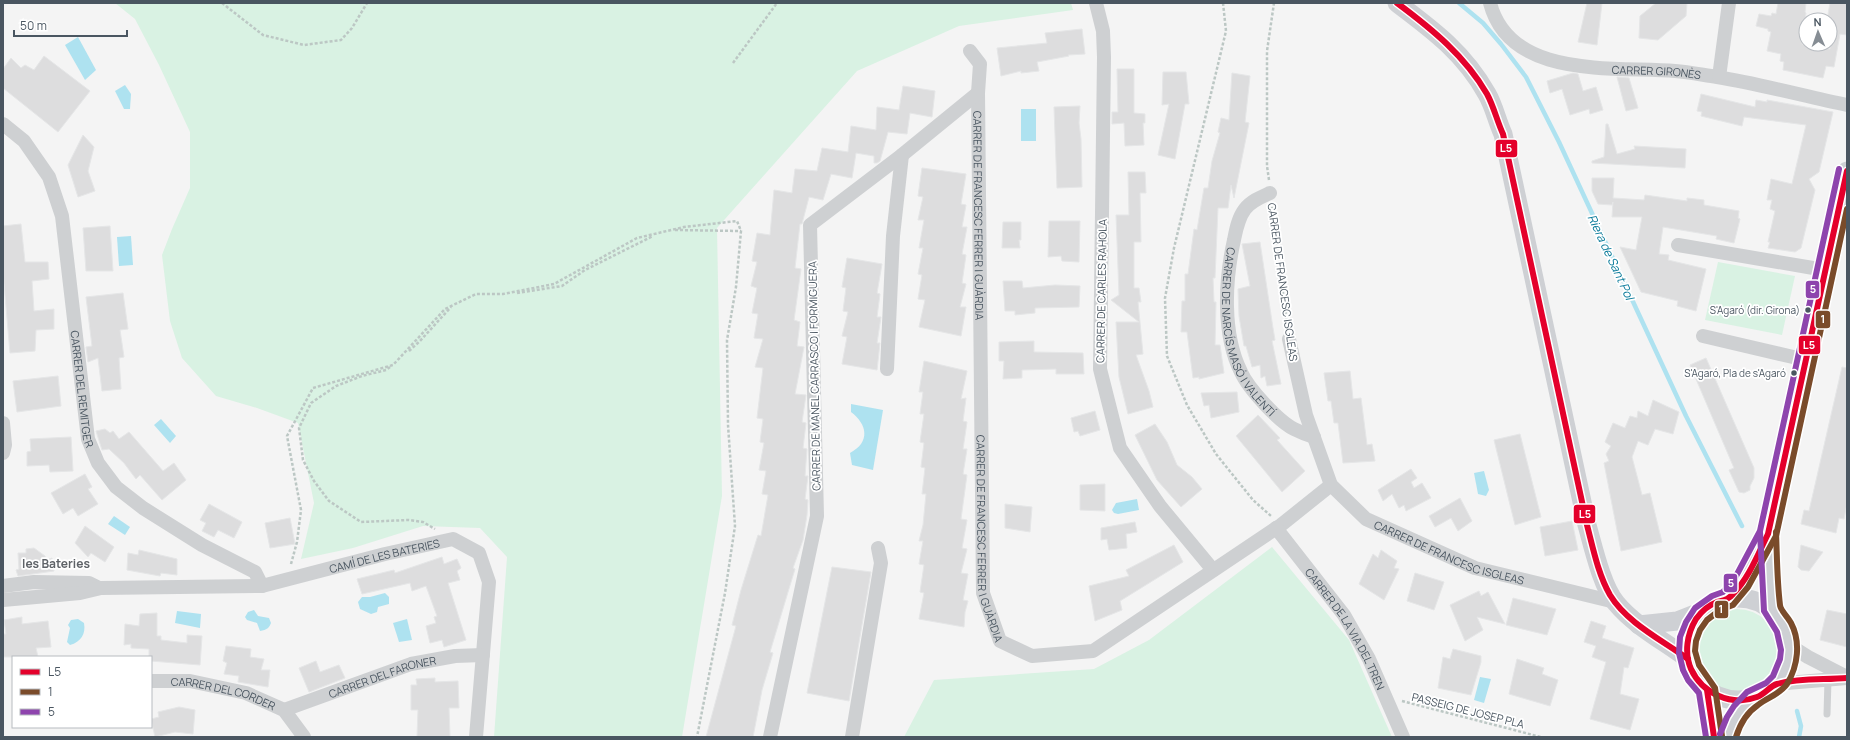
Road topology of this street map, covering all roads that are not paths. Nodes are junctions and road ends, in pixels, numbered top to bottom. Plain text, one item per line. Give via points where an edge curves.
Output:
1 (1096, 3) edge
2 (1396, 3) edge
3 (1490, 3) edge
4 (1729, 3) edge
5 (970, 51) dead end
6 (1719, 77) junction
7 (978, 93) junction
8 (1847, 105) edge
9 (3, 124) edge
10 (902, 155) junction
11 (1847, 171) edge
12 (1270, 193) road end
13 (1678, 245) dead end
14 (1826, 270) junction
15 (1703, 336) dead end
16 (1289, 340) road end
17 (1806, 360) junction
18 (887, 369) dead end
19 (3, 423) edge
20 (1314, 437) junction
21 (4, 449) edge
22 (1331, 485) junction
23 (1278, 526) junction
24 (1768, 534) junction
25 (878, 548) dead end
26 (1213, 570) junction
27 (3, 586) edge
28 (262, 586) junction
29 (101, 588) junction
30 (1728, 599) junction
31 (3, 600) edge
32 (1615, 602) junction
33 (1706, 609) junction
34 (1772, 610) junction
35 (1639, 625) junction
36 (1789, 645) junction
37 (483, 655) junction
38 (1688, 659) junction
39 (1847, 678) edge
40 (1828, 680) junction
41 (152, 681) edge
42 (1776, 684) junction
43 (1708, 690) junction
44 (1753, 698) junction
45 (284, 710) junction
46 (1827, 714) dead end
47 (304, 737) edge
48 (476, 737) edge
49 (770, 737) edge
50 (852, 737) edge
51 (1403, 737) edge
52 (1714, 737) edge
53 (1727, 737) edge

1 - 26 street, CARRER DE CARLES RAHOLA via 1103,31 1104,57 1100,369 1120,448 1160,506
2 - 32 main road via 1428,26 1461,56 1487,94 1502,134 1587,525 1600,571
3 - 6 street, CARRER GIRONÈS via 1507,36 1529,52 1557,62 1583,68 1675,71
4 - 6 street
5 - 7 street, CARRER DE FRANCESC FERRER I GUÀRDIA via 980,64
6 - 8 street, CARRER GIRONÈS
7 - 10 street, CARRER DE MANEL CARRASCO I FORMIGUERA
7 - 26 street, CARRER DE FRANCESC FERRER I GUÀRDIA via 983,594 1000,641 1032,656 1093,651
9 - 28 street, CARRER DEL REMITGER via 24,141 49,177 62,216 88,439 98,463 116,487 143,508 202,545 255,572
10 - 18 street via 893,236
10 - 49 street, CARRER DE MANEL CARRASCO I FORMIGUERA via 810,225 817,516
11 - 14 main road
12 - 20 street, CARRER DE NARCÍS MASÓ I VALENTÍ via 1253,201 1245,209 1236,230 1227,284 1228,318 1233,351 1251,388 1270,409 1293,429
13 - 14 street
14 - 17 main road
15 - 17 street
16 - 20 street, CARRER DE FRANCESC ISGLEAS via 1306,415
17 - 24 main road
19 - 21 street
20 - 22 street, CARRER DE FRANCESC ISGLEAS
22 - 23 street, CARRER DE FRANCESC FERRER I GUÀRDIA
22 - 32 street, CARRER DE FRANCESC ISGLEAS via 1366,518 1475,568
23 - 26 street, CARRER DE FRANCESC FERRER I GUÀRDIA
23 - 51 street, CARRER DE LA VIA DEL TREN via 1344,615 1369,660
24 - 30 main road via 1742,582
24 - 34 main road
25 - 50 street via 881,563
27 - 29 street, CAMÍ DE LES BATERIES via 34,582 89,583
28 - 29 street, CAMÍ DE LES BATERIES
28 - 37 street, CAMÍ DE LES BATERIES via 453,539 479,553 489,582
29 - 31 street, CAMÍ DE LES BATERIES via 80,593
30 - 33 main road
30 - 34 main road via 1751,600
32 - 35 main road
33 - 35 main road via 1677,621
33 - 38 main road via 1696,619 1690,632 1687,645
34 - 36 main road via 1785,627
35 - 38 main road
36 - 39 street
36 - 42 main road via 1786,669
37 - 45 street, CARRER DEL FARONER via 455,656 411,664
37 - 48 street, CAMÍ DE LES BATERIES
38 - 43 main road via 1695,676
39 - 40 street
40 - 42 street
40 - 46 lane
41 - 45 street, CARRER DEL CORDER via 190,681 246,693
42 - 44 main road
43 - 44 main road via 1729,699
43 - 52 main road
44 - 53 main road via 1737,715
45 - 47 street, CARRER DEL CORDER

